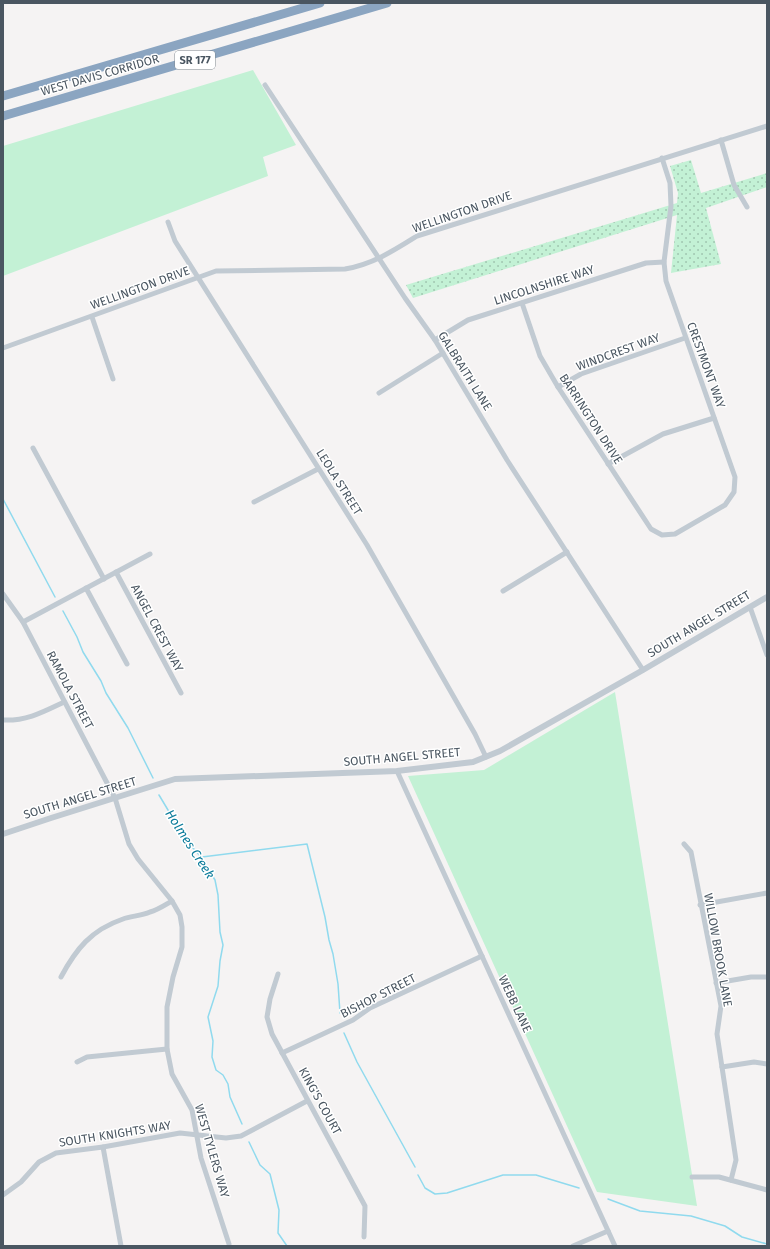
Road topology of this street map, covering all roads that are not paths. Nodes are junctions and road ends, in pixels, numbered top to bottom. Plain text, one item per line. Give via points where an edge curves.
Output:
1 (320, 3) edge
2 (387, 3) edge
3 (265, 85) dead end
4 (3, 96) edge
5 (3, 116) edge
6 (767, 126) edge
7 (720, 140) junction
8 (662, 158) junction
9 (747, 207) dead end
10 (168, 222) dead end
11 (379, 258) junction
12 (664, 262) junction
13 (198, 278) junction
14 (522, 303) junction
15 (92, 317) junction
16 (685, 338) junction
17 (435, 340) junction
18 (3, 348) edge
19 (443, 354) junction
20 (113, 378) dead end
21 (558, 387) junction
22 (379, 393) dead end
23 (714, 418) junction
24 (33, 448) dead end
25 (608, 464) junction
26 (318, 469) junction
27 (254, 502) dead end
28 (662, 535) joint
29 (567, 552) junction
30 (150, 554) dead end
31 (116, 572) junction
32 (104, 579) junction
33 (86, 588) junction
34 (503, 591) dead end
35 (3, 594) edge
36 (767, 597) edge
37 (750, 607) junction
38 (23, 622) junction
39 (767, 655) edge
40 (127, 664) dead end
41 (643, 670) junction
42 (181, 693) dead end
43 (64, 702) junction
44 (3, 720) edge
45 (486, 757) junction
46 (397, 771) junction
47 (115, 798) junction
48 (3, 834) edge
49 (684, 844) dead end
50 (767, 893) edge
51 (172, 901) junction
52 (700, 905) junction
53 (482, 956) junction
54 (278, 974) dead end
55 (61, 977) dead end
56 (767, 978) edge
57 (716, 983) junction
58 (167, 1049) junction
59 (282, 1053) junction
60 (77, 1062) dead end
61 (767, 1064) edge
62 (722, 1067) junction
63 (307, 1101) junction
64 (197, 1135) junction
65 (103, 1147) junction
66 (692, 1177) dead end
67 (731, 1180) junction
68 (767, 1190) edge
69 (3, 1195) edge
70 (608, 1231) junction
71 (364, 1237) dead end
72 (229, 1244) dead end
73 (121, 1246) edge
74 (573, 1246) edge
75 (615, 1246) edge

1 - 4 highway, WEST DAVIS CORRIDOR / SR 177
2 - 5 highway, WEST DAVIS CORRIDOR / SR 177
3 - 11 street, GALBRAITH LANE
6 - 7 street, WELLINGTON DRIVE
7 - 8 street, WELLINGTON DRIVE
7 - 9 street via 734,185
8 - 11 street, WELLINGTON DRIVE via 417,236
8 - 12 street, CRESTMONT WAY via 670,183
10 - 13 street, LEOLA STREET via 175,241
11 - 13 street, WELLINGTON DRIVE via 345,269 216,271
11 - 17 street, GALBRAITH LANE
12 - 14 street, LINCOLNSHIRE WAY via 646,263
12 - 16 street, CRESTMONT WAY via 666,281
13 - 15 street, WELLINGTON DRIVE
13 - 26 street, LEOLA STREET
14 - 17 street, LINCOLNSHIRE WAY via 468,320
14 - 21 street, BARRINGTON DRIVE via 540,356
15 - 18 street, WELLINGTON DRIVE
15 - 20 street
16 - 21 street, WINDCREST WAY via 581,374
16 - 23 street, CRESTMONT WAY
17 - 19 street, GALBRAITH LANE
19 - 22 street
19 - 29 street, GALBRAITH LANE
21 - 25 street, BARRINGTON DRIVE
23 - 25 street via 663,434
23 - 28 street, CRESTMONT WAY via 735,477 734,492 725,505 675,534
24 - 32 street
25 - 28 street, BARRINGTON DRIVE via 652,529
26 - 27 street
26 - 45 street, LEOLA STREET via 367,546
29 - 34 street
29 - 41 street, GALBRAITH LANE
30 - 31 street
31 - 32 street
31 - 42 street, ANGEL CREST WAY
32 - 33 street
33 - 38 street
33 - 40 street
35 - 38 street, RAMOLA STREET
36 - 37 street, SOUTH ANGEL STREET
37 - 39 street
37 - 41 street, SOUTH ANGEL STREET
38 - 43 street, RAMOLA STREET
41 - 45 street, SOUTH ANGEL STREET
43 - 44 street via 33,717
43 - 47 street, RAMOLA STREET
45 - 46 street, SOUTH ANGEL STREET via 473,762
46 - 47 street, SOUTH ANGEL STREET via 175,780
46 - 53 street, WEBB LANE
47 - 48 street, SOUTH ANGEL STREET
47 - 51 street, WEST TYLERS WAY via 129,844
49 - 52 street, WILLOW BROOK LANE via 691,852
50 - 52 street
51 - 55 street via 150,913 122,919 88,938 72,956
51 - 58 street, WEST TYLERS WAY via 180,915 182,947 167,1007
52 - 57 street, WILLOW BROOK LANE
53 - 59 street, BISHOP STREET via 370,1008 353,1020
53 - 70 street, WEBB LANE
54 - 59 street, KING'S COURT via 267,1016 272,1034
56 - 57 street via 751,977
57 - 62 street, WILLOW BROOK LANE via 721,1006 717,1034
58 - 60 street via 87,1057
58 - 64 street, WEST TYLERS WAY via 172,1074 192,1110
59 - 63 street, KING'S COURT
61 - 62 street via 754,1062
62 - 67 street, WILLOW BROOK LANE via 736,1160
63 - 64 street, SOUTH KNIGHTS WAY via 241,1136 226,1138
63 - 71 street, KING'S COURT via 365,1206
64 - 65 street, SOUTH KNIGHTS WAY via 180,1134
64 - 72 street, WEST TYLERS WAY
65 - 69 street, SOUTH KNIGHTS WAY via 56,1153 39,1162 21,1182
65 - 73 street
66 - 67 street via 708,1176
67 - 68 street
70 - 74 street
70 - 75 street, WEBB LANE

